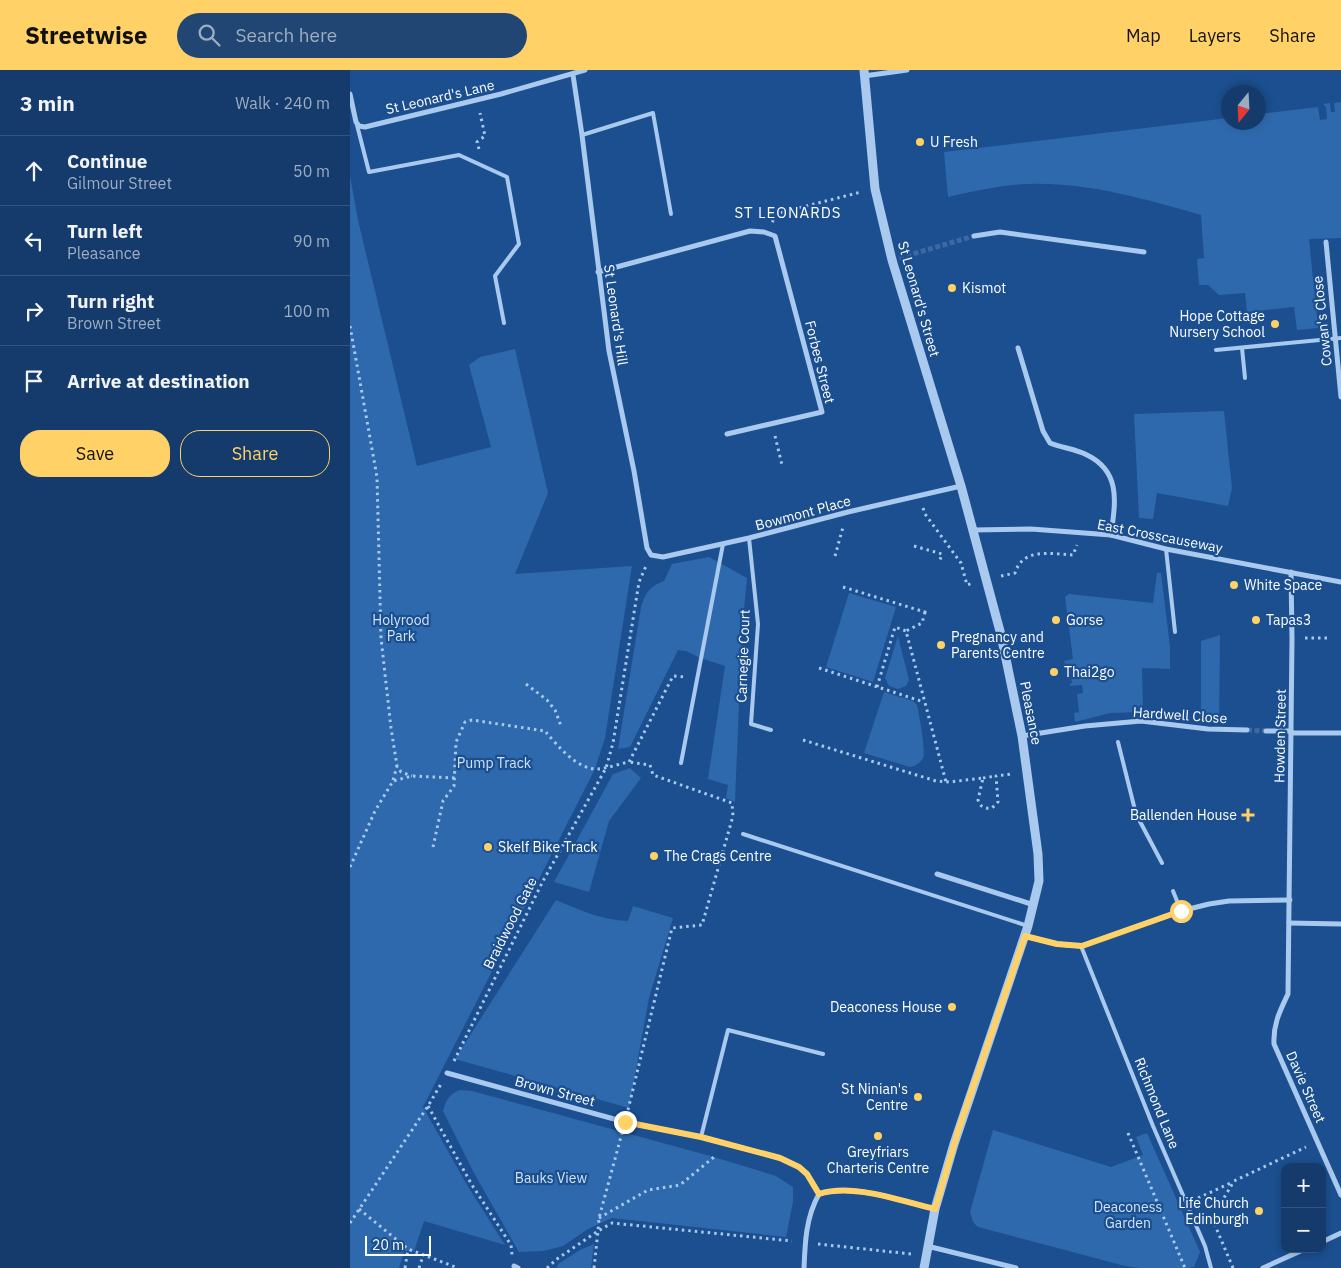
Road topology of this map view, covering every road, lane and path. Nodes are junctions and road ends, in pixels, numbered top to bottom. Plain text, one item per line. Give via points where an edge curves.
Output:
1 (561, 70) edge
2 (585, 70) edge
3 (907, 70) edge
4 (864, 73) edge
5 (573, 75) junction
6 (564, 77) junction
7 (350, 94) edge
8 (478, 100) junction
9 (357, 125) junction
10 (582, 135) junction
11 (482, 166) junction
12 (875, 189) junction
13 (671, 214) dead end
14 (764, 232) junction
15 (974, 236) tunnel mouth
16 (1326, 242) dead end
17 (1144, 252) dead end
18 (598, 272) junction
19 (504, 323) dead end
20 (350, 326) edge
21 (1338, 339) edge
22 (1018, 348) dead end
23 (1242, 348) junction
24 (1216, 350) dead end
25 (1244, 378) dead end
26 (1341, 397) edge
27 (772, 424) junction
28 (727, 434) dead end
29 (782, 464) dead end
30 (961, 486) junction
31 (848, 512) junction
32 (973, 530) junction
33 (1111, 535) junction
34 (749, 538) junction
35 (723, 544) junction
36 (914, 546) dead end
37 (1166, 550) junction
38 (651, 555) junction
39 (834, 556) dead end
40 (940, 560) dead end
41 (1291, 572) junction
42 (1341, 582) edge
43 (843, 587) dead end
44 (906, 631) junction
45 (1175, 632) dead end
46 (1308, 638) dead end
47 (1327, 638) dead end
48 (819, 668) dead end
49 (696, 678) junction
50 (526, 684) dead end
51 (877, 687) junction
52 (925, 702) junction
53 (561, 726) dead end
54 (771, 730) dead end
55 (1248, 730) tunnel mouth
56 (1266, 731) tunnel mouth
57 (1291, 732) junction
58 (1341, 732) edge
59 (1022, 736) junction
60 (803, 740) dead end
61 (1118, 742) dead end
62 (629, 762) junction
63 (681, 763) dead end
64 (398, 766) junction
65 (606, 768) junction
66 (1028, 773) junction
67 (412, 776) junction
68 (996, 776) junction
69 (455, 778) junction
70 (983, 778) junction
71 (393, 781) junction
72 (946, 782) junction
73 (743, 834) dead end
74 (433, 847) dead end
75 (1162, 863) dead end
76 (350, 867) edge
77 (937, 874) dead end
78 (1173, 891) dead end
79 (1290, 900) junction
80 (1034, 905) junction
81 (1181, 911) junction
82 (1289, 923) junction
83 (1341, 924) edge
84 (1028, 926) junction
85 (1025, 936) junction
86 (1082, 946) junction
87 (1274, 1044) joint
88 (822, 1054) dead end
89 (448, 1073) junction
90 (428, 1106) junction
91 (625, 1122) junction
92 (1128, 1133) dead end
93 (701, 1137) junction
94 (1318, 1142) junction
95 (714, 1157) dead end
96 (1234, 1181) junction
97 (819, 1194) junction
98 (1341, 1195) edge
99 (1186, 1203) junction
100 (359, 1209) junction
101 (935, 1209) junction
102 (599, 1218) junction
103 (350, 1223) edge
104 (598, 1231) junction
105 (1341, 1234) edge
106 (1326, 1240) edge
107 (805, 1243) junction
108 (927, 1246) junction
109 (408, 1250) junction
110 (1296, 1253) edge
111 (926, 1255) junction
112 (423, 1256) junction
113 (516, 1267) edge
114 (405, 1268) edge
115 (419, 1268) edge
116 (458, 1268) edge
117 (547, 1268) edge
118 (594, 1268) edge
119 (804, 1268) edge
120 (924, 1268) edge
121 (1016, 1268) edge
122 (1186, 1268) edge
123 (1211, 1268) edge
124 (1233, 1268) edge
125 (1263, 1268) edge

1 - 6 lane
2 - 5 street, St Leonard's Lane
3 - 4 street
4 - 12 street, St Leonard's Street
5 - 6 street, St Leonard's Lane
5 - 10 street, St Leonard's Hill
6 - 8 street, St Leonard's Lane
7 - 9 street
8 - 9 street, St Leonard's Lane via 365,126
8 - 11 path via 485,136 477,142
9 - 11 lane via 369,172 459,155
10 - 13 lane via 653,113
10 - 18 street, St Leonard's Hill
11 - 19 lane via 507,176 519,244 496,276
12 - 14 path via 779,213
12 - 30 street, St Leonard's Street via 892,260
14 - 18 street via 750,231
14 - 27 street, Forbes Street via 775,236 822,412
15 - 17 street via 1000,232
16 - 21 street, Cowan's Close
18 - 38 street, St Leonard's Hill via 608,351
20 - 64 path via 377,477 381,638
21 - 23 lane
21 - 26 street, Cowan's Close
22 - 33 street via 1043,431 1050,443 1087,455 1103,466 1110,479 1116,495
23 - 24 lane
23 - 25 lane
27 - 28 street, Forbes Street
27 - 29 path
30 - 31 street, Bowmont Place
30 - 32 street, St Leonard's Street
31 - 34 street, Bowmont Place
31 - 39 path
32 - 33 street, East Crosscauseway via 1031,529
32 - 59 street, Pleasance via 1001,635
33 - 37 street, East Crosscauseway
34 - 35 street, Bowmont Place
34 - 54 lane, Carnegie Court via 758,624 751,724
35 - 38 street, Bowmont Place via 663,557
35 - 49 lane
36 - 40 path via 942,554
37 - 41 street, East Crosscauseway
37 - 45 lane
38 - 65 path, Braidwood Gate via 639,582 613,743
41 - 42 street, East Crosscauseway
41 - 57 street, Howden Street
43 - 44 path via 925,610 922,622
44 - 51 path via 895,627
44 - 52 path
46 - 47 path
48 - 51 path
49 - 62 path via 673,676
49 - 63 lane
50 - 53 path via 556,710
51 - 52 path
52 - 72 path
55 - 59 street, Hardwell Close via 1141,721
56 - 57 street
57 - 58 street
57 - 79 street, Howden Street
59 - 66 street, Pleasance
60 - 72 path via 913,775
61 - 75 lane via 1136,814
62 - 65 path
62 - 91 path via 650,765 653,775 732,803 733,816 702,925 672,928
64 - 67 path via 401,772
64 - 71 path
65 - 69 path via 595,769 574,761 545,731 472,720 465,722 456,742
65 - 89 path, Braidwood Gate via 543,882
66 - 68 path
66 - 80 street, Pleasance via 1039,861
67 - 69 path
67 - 71 path
68 - 70 path
68 - 70 path via 999,799 992,808 983,807 978,800
69 - 74 path via 454,786 443,800
70 - 72 path
71 - 76 path via 375,810
73 - 84 lane
77 - 80 street
78 - 81 lane
79 - 81 street via 1218,902
79 - 82 street, Howden Street
80 - 84 street, Pleasance
81 - 86 street
82 - 83 street
82 - 87 street, Howden Street via 1288,994 1276,1018
84 - 85 street, Pleasance
85 - 86 street
85 - 101 street, Pleasance via 959,1128
86 - 99 lane, Richmond Lane
87 - 94 street, Davie Street
88 - 93 lane via 728,1030
89 - 90 path, Braidwood Gate
89 - 91 street, Brown Street
90 - 100 path, Braidwood Gate
90 - 113 path via 472,1185 511,1244
91 - 93 street, Brown Street
91 - 102 path
92 - 122 path
93 - 97 street, Brown Street via 789,1161 807,1174
94 - 96 path
94 - 98 street, Davie Street
95 - 102 path via 680,1185 648,1190
96 - 99 path
96 - 124 path via 1212,1218
97 - 101 street via 854,1190
97 - 107 street via 810,1212
99 - 123 lane, Richmond Lane
100 - 103 path, Braidwood Gate
100 - 109 path
101 - 108 street, Pleasance
102 - 104 path
104 - 107 path via 612,1223
104 - 117 path
104 - 118 path
105 - 106 street
107 - 111 path
107 - 119 street
108 - 111 street, Pleasance
108 - 121 street
109 - 112 path
109 - 114 path
110 - 125 street
111 - 120 street, Pleasance
112 - 115 path
112 - 116 path

